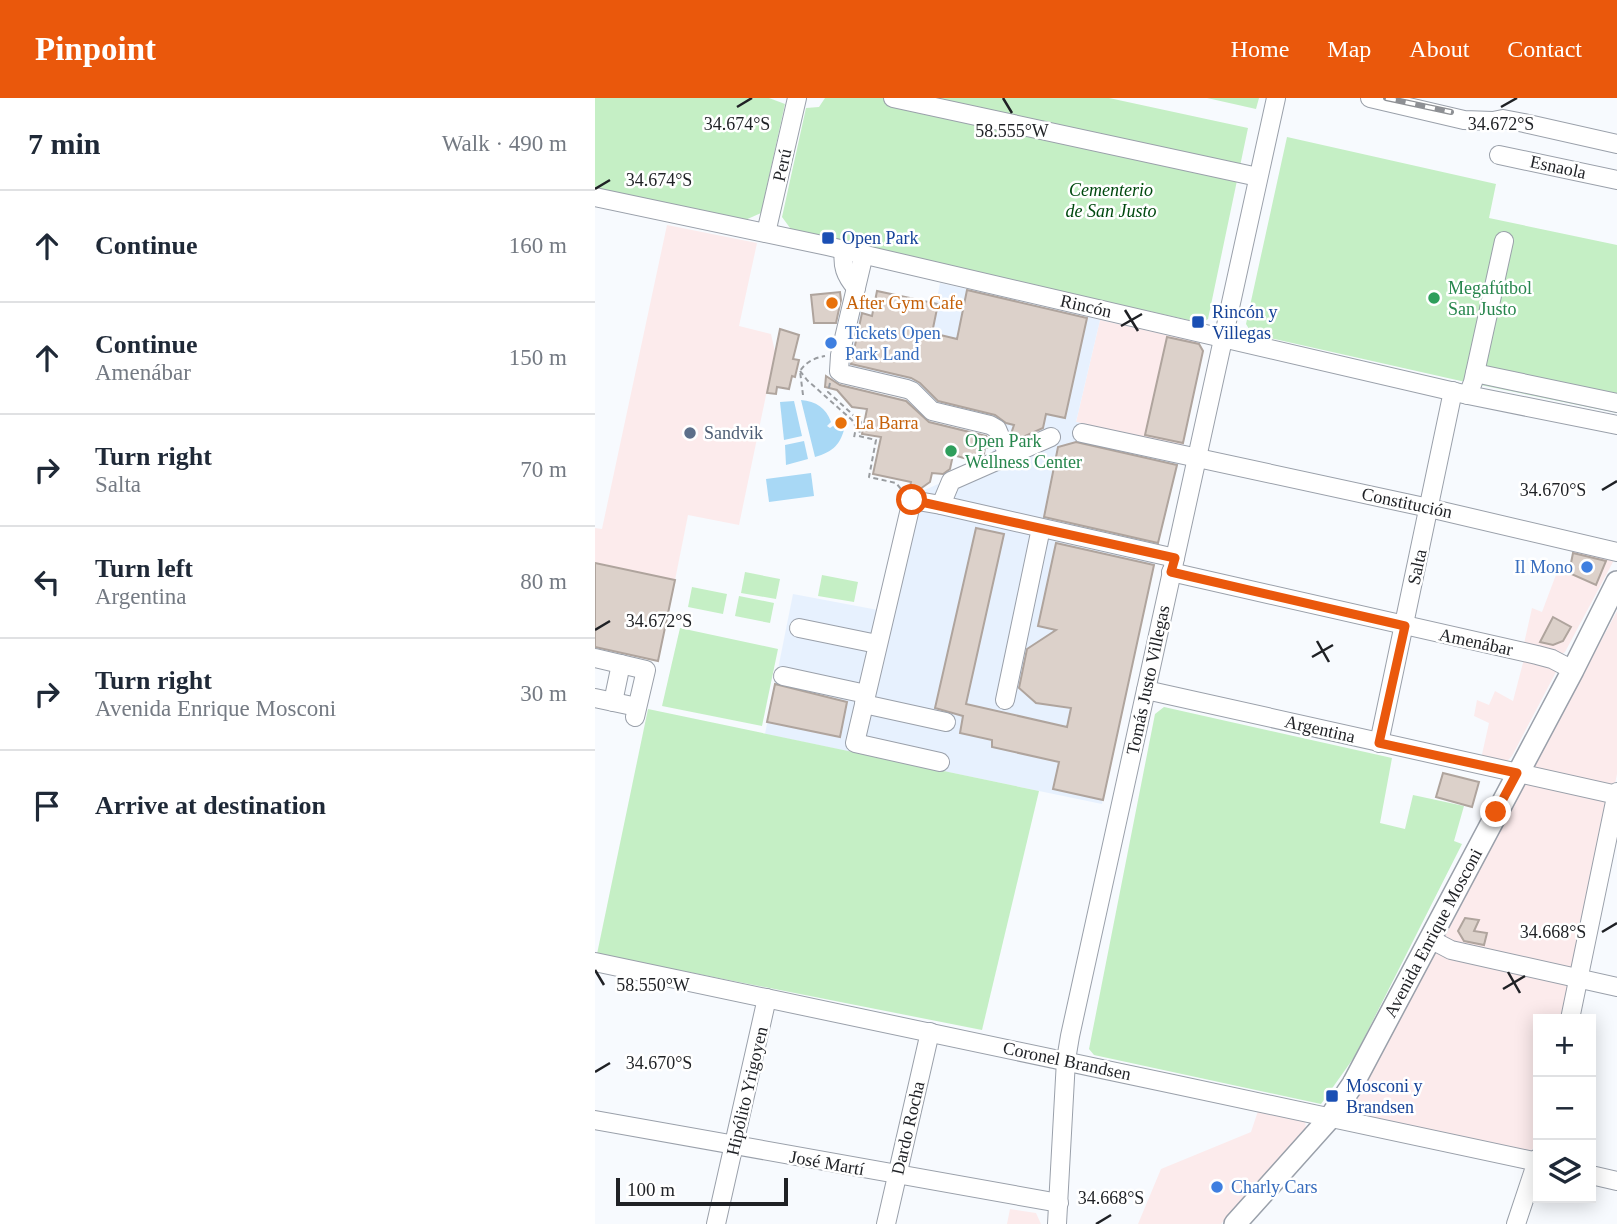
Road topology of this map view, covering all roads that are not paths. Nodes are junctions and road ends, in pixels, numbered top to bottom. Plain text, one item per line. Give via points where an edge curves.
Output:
1 (797, 98) edge
2 (893, 98) edge
3 (1276, 98) edge
4 (1370, 98) edge
5 (1617, 144) edge
6 (1499, 155) dead end
7 (1258, 177) junction
8 (1617, 180) edge
9 (595, 197) edge
10 (766, 233) junction
11 (1504, 241) dead end
12 (844, 250) junction
13 (864, 254) junction
14 (856, 288) junction
15 (1222, 338) junction
16 (1475, 373) junction
17 (1460, 393) junction
18 (1617, 403) edge
19 (1617, 425) edge
20 (1081, 433) dead end
21 (1051, 438) dead end
22 (1009, 455) junction
23 (1196, 458) junction
24 (941, 505) junction
25 (1429, 508) junction
26 (1041, 528) junction
27 (1617, 552) edge
28 (1173, 565) junction
29 (1617, 582) edge
30 (1612, 606) edge
31 (1405, 626) junction
32 (799, 628) dead end
33 (877, 644) junction
34 (596, 661) edge
35 (621, 664) junction
36 (1573, 670) junction
37 (783, 676) dead end
38 (1146, 690) junction
39 (595, 698) edge
40 (865, 699) junction
41 (1005, 700) dead end
42 (613, 702) junction
43 (946, 722) dead end
44 (1379, 743) junction
45 (940, 762) dead end
46 (1517, 773) junction
47 (1617, 794) edge
48 (1430, 939) junction
49 (595, 962) edge
50 (1579, 978) junction
51 (1617, 987) edge
52 (767, 998) junction
53 (1571, 1014) edge
54 (930, 1032) junction
55 (1066, 1060) junction
56 (1329, 1119) junction
57 (595, 1120) edge
58 (734, 1147) junction
59 (1533, 1160) edge
60 (898, 1175) junction
61 (1533, 1175) edge
62 (1596, 1176) edge
63 (1617, 1181) edge
64 (1059, 1203) junction
65 (716, 1224) edge
66 (886, 1224) edge
67 (1058, 1224) edge
68 (1235, 1224) edge
69 (1516, 1224) edge

1 - 10 street, Perú
2 - 7 street
3 - 7 street, Tomás Justo Villegas
4 - 5 street via 1464,120 1524,123
6 - 8 street, Esnaola
7 - 15 street, Tomás Justo Villegas
9 - 10 street, Rincón
10 - 12 street, Rincón
11 - 16 street, Salta
12 - 13 street, Rincón
12 - 14 street via 842,266
13 - 14 street
13 - 15 street, Rincón
14 - 22 street via 839,360 843,374 912,391 932,411 990,425 997,429
15 - 17 street, Rincón
15 - 23 street, Tomás Justo Villegas
16 - 17 street, Salta
16 - 18 street
17 - 19 street, Rincón
17 - 25 street, Salta
20 - 23 street, Constitución
21 - 22 street
22 - 24 street via 951,481
23 - 25 street, Constitución
23 - 28 street, Tomás Justo Villegas
24 - 26 street, Amenábar
24 - 33 street, Amenábar via 912,500
25 - 27 street, Constitución
25 - 31 street, Salta
26 - 28 street, Amenábar
26 - 41 street
28 - 31 street, Amenábar
28 - 38 street, Tomás Justo Villegas
29 - 30 main road, Avenida Enrique Mosconi
30 - 36 main road, Avenida Enrique Mosconi
31 - 36 street, Amenábar via 1537,655
31 - 44 street, Salta
32 - 33 street
33 - 40 street
34 - 35 street
35 - 42 street
35 - 42 street via 646,670 636,712
36 - 46 main road, Avenida Enrique Mosconi
37 - 40 street
38 - 44 street, Argentina
38 - 55 street, Tomás Justo Villegas
39 - 42 street
40 - 43 street
40 - 45 street via 855,743
44 - 46 street, Argentina
46 - 47 street, Argentina
46 - 48 main road, Avenida Enrique Mosconi
47 - 50 street
48 - 50 street via 1451,950
48 - 56 main road, Avenida Enrique Mosconi via 1353,1084
49 - 52 street, Coronel Brandsen
50 - 51 street
50 - 53 street
52 - 54 street, Coronel Brandsen
52 - 58 street, Hipólito Yrigoyen
54 - 55 street, Coronel Brandsen
54 - 60 street, Dardo Rocha
55 - 56 street, Coronel Brandsen
55 - 64 street, Tomás Justo Villegas
56 - 59 street, Coronel Brandsen
56 - 68 main road, Avenida Enrique Mosconi
57 - 58 street, José Martí
58 - 60 street, José Martí
58 - 65 street, Hipólito Yrigoyen
60 - 64 street, José Martí
60 - 66 street, Dardo Rocha
61 - 69 street
62 - 63 street
64 - 67 street, Tomás Justo Villegas

